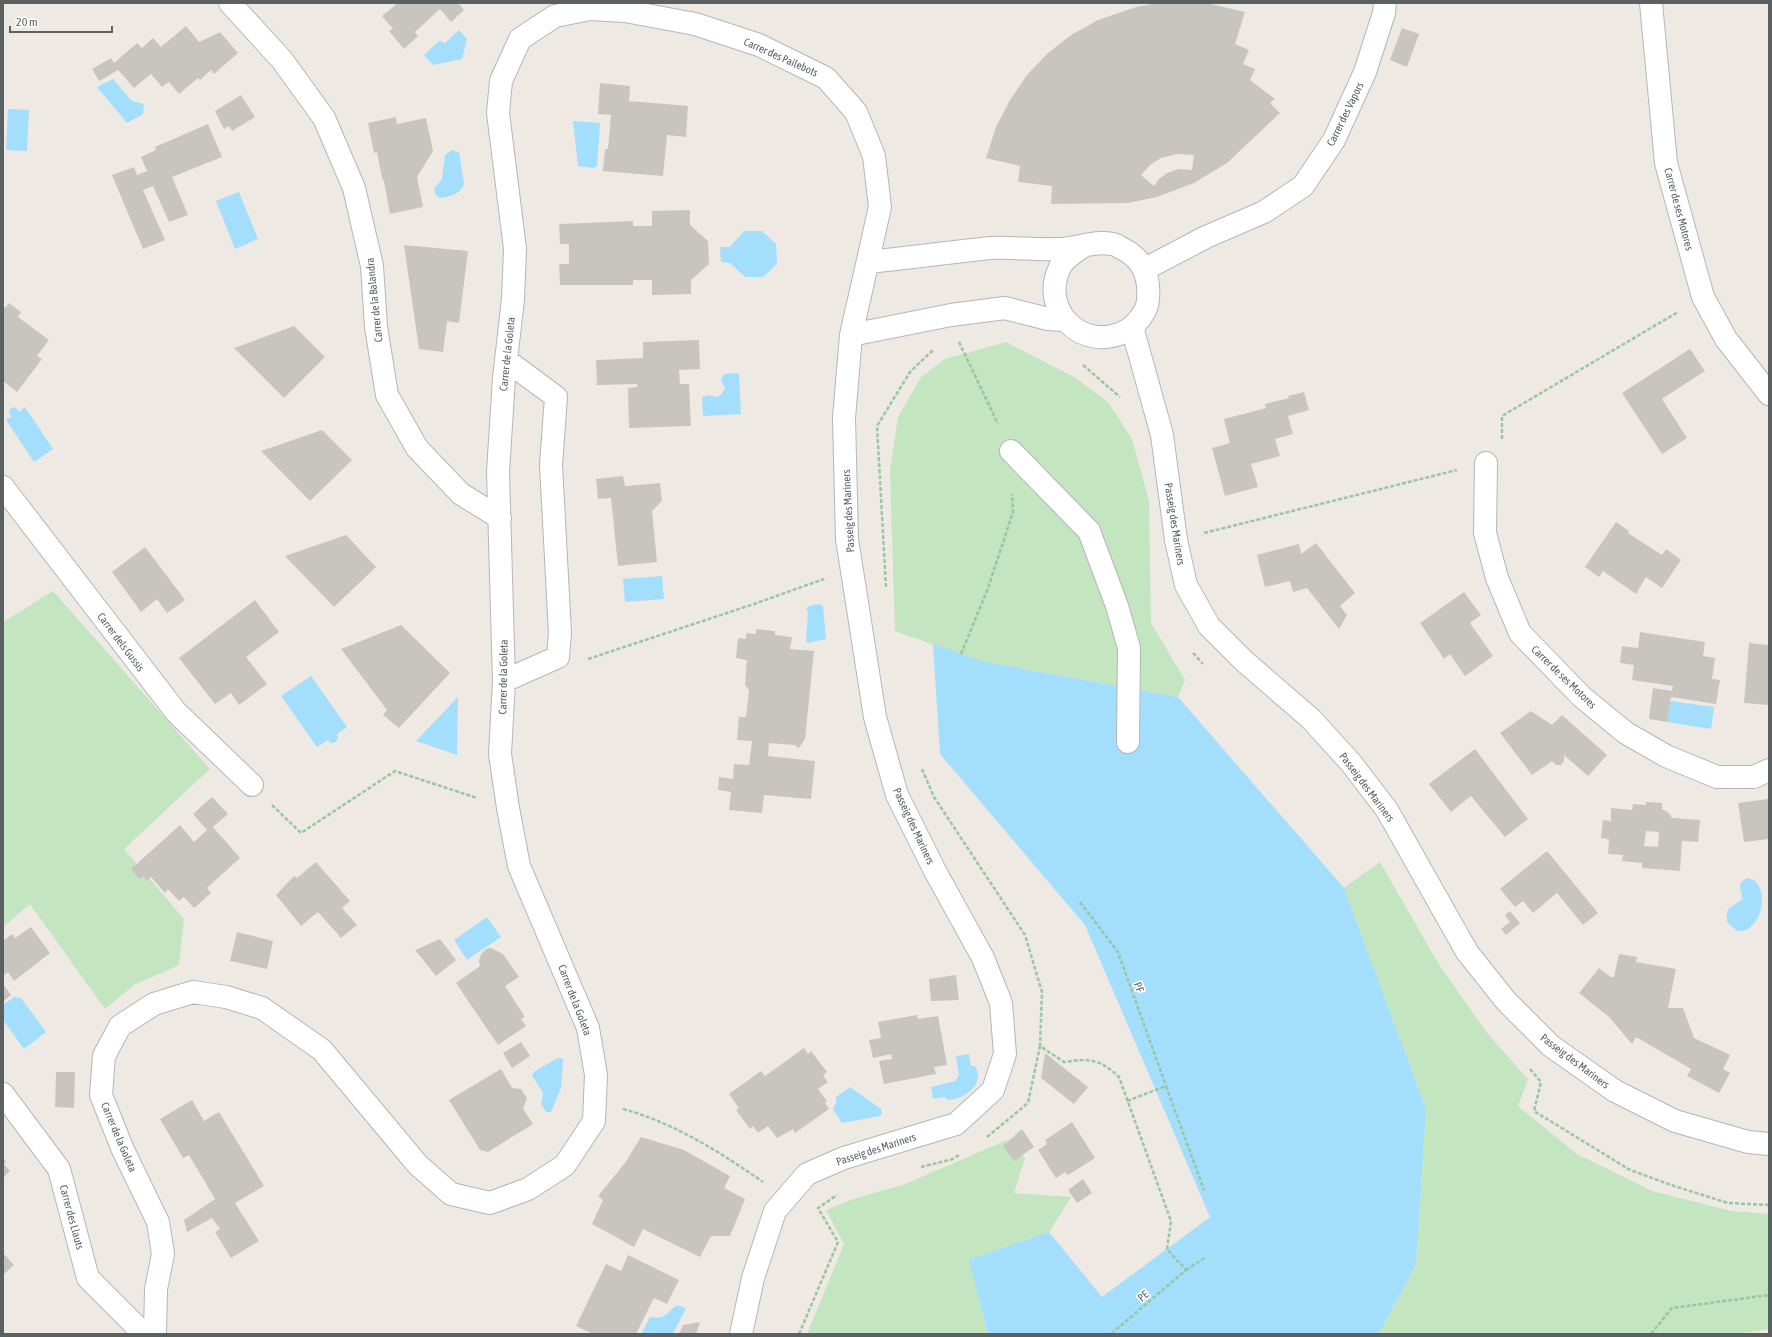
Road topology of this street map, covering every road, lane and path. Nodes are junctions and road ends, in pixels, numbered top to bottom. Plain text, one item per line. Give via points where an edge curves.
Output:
1 (230, 3) edge
2 (1385, 3) edge
3 (1652, 3) edge
4 (549, 10) edge
5 (1082, 247) junction
6 (868, 262) junction
7 (1145, 269) junction
8 (1703, 297) junction
9 (1064, 320) junction
10 (1132, 327) junction
11 (851, 335) junction
12 (953, 343) dead end
13 (935, 348) dead end
14 (506, 360) junction
15 (1769, 394) edge
16 (1012, 451) junction
17 (1486, 463) junction
18 (3, 487) edge
19 (500, 518) junction
20 (1176, 540) junction
21 (852, 569) junction
22 (886, 587) dead end
23 (961, 654) dead end
24 (558, 657) junction
25 (504, 681) junction
26 (1128, 742) dead end
27 (922, 768) dead end
28 (1769, 770) edge
29 (252, 786) joint
30 (508, 808) junction
31 (1080, 902) dead end
32 (1040, 1046) junction
33 (1166, 1086) junction
34 (3, 1094) edge
35 (1127, 1101) junction
36 (594, 1102) junction
37 (986, 1138) dead end
38 (1769, 1144) edge
39 (960, 1155) dead end
40 (916, 1169) dead end
41 (1204, 1190) dead end
42 (843, 1191) dead end
43 (787, 1198) junction
44 (1206, 1257) dead end
45 (1186, 1270) junction
46 (1769, 1295) edge
47 (144, 1334) edge
48 (155, 1334) edge
49 (741, 1334) edge
50 (799, 1334) edge
51 (1111, 1334) edge
52 (1651, 1334) edge

1 - 19 street, Carrer de la Balandra via 282,60 324,118 354,188 372,266 376,327 387,395 417,448 461,494
2 - 7 street, Carrer des Vapors via 1365,72 1334,140 1303,186 1264,212 1206,237
3 - 8 street, Carrer de ses Motores via 1666,163
4 - 6 street, Carrer des Pailebots via 625,11 696,24 758,45 826,78 856,112 874,156 880,207
4 - 14 street, Carrer de la Goleta via 520,39 501,81 498,113 515,249 513,299
5 - 6 street via 993,248
5 - 7 street via 1096,243 1113,244 1133,254
5 - 9 street via 1068,257 1060,267 1055,283 1054,293
6 - 11 street, Carrer des Pailebots
7 - 10 street via 1149,286 1148,302 1143,314
8 - 15 street, Carrer de ses Motores via 1726,339
8 - 17 path via 1502,416 1502,450
9 - 10 street via 1079,332 1095,337 1109,337
9 - 11 street via 1048,319 1005,308 951,315
10 - 20 street, Passeig des Mariners via 1162,435
11 - 21 street, Passeig des Mariners via 844,418 847,539
12 - 16 path via 959,342
13 - 22 path via 910,372 877,426
14 - 19 street, Carrer de la Goleta via 498,472
14 - 24 street via 556,397 551,465 560,633
16 - 23 path via 1013,512 988,588
16 - 26 street via 1088,531 1091,538 1117,606 1129,648
17 - 20 path
17 - 28 street, Carrer de ses Motores via 1485,533 1497,578 1520,633 1582,696 1626,733 1666,756 1717,777 1754,777
18 - 29 street, Carrer dels Gussis via 176,712
19 - 25 street, Carrer de la Goleta
20 - 38 street, Passeig des Mariners via 1186,585 1210,626 1244,661 1311,719 1351,763 1387,810 1468,952 1506,1001 1551,1046 1615,1091 1675,1121 1748,1142
21 - 24 path via 584,660
21 - 43 street, Passeig des Mariners via 875,717 897,795 988,971 1001,1003 1005,1054 993,1090 956,1124 844,1158 807,1174
24 - 25 street
25 - 30 street, Carrer de la Goleta via 500,754
27 - 32 path via 934,797 1025,935 1042,992
29 - 30 path via 301,833 395,771
30 - 36 street, Carrer de la Goleta via 519,866 588,1028 596,1075
31 - 33 path, PF via 1118,952
32 - 35 path via 1064,1062 1085,1059 1106,1065 1119,1077
32 - 37 path via 1028,1103
33 - 35 path
33 - 41 path, PF
34 - 47 street, Carrer des Llauts via 59,1169 88,1278
35 - 45 path via 1171,1221 1167,1249
36 - 43 path via 646,1115 718,1150
36 - 48 street, Carrer de la Goleta via 594,1121 565,1165 528,1189 490,1203 451,1194 418,1165 322,1050 262,1008 226,997 193,992 154,1004 120,1026 104,1056 101,1095 123,1150 158,1222 162,1254 156,1289
39 - 40 path
42 - 50 path via 818,1208 838,1242
43 - 49 street, Passeig des Mariners via 775,1211 753,1278
44 - 45 path, PE
45 - 51 path, PE
46 - 52 path via 1672,1308

